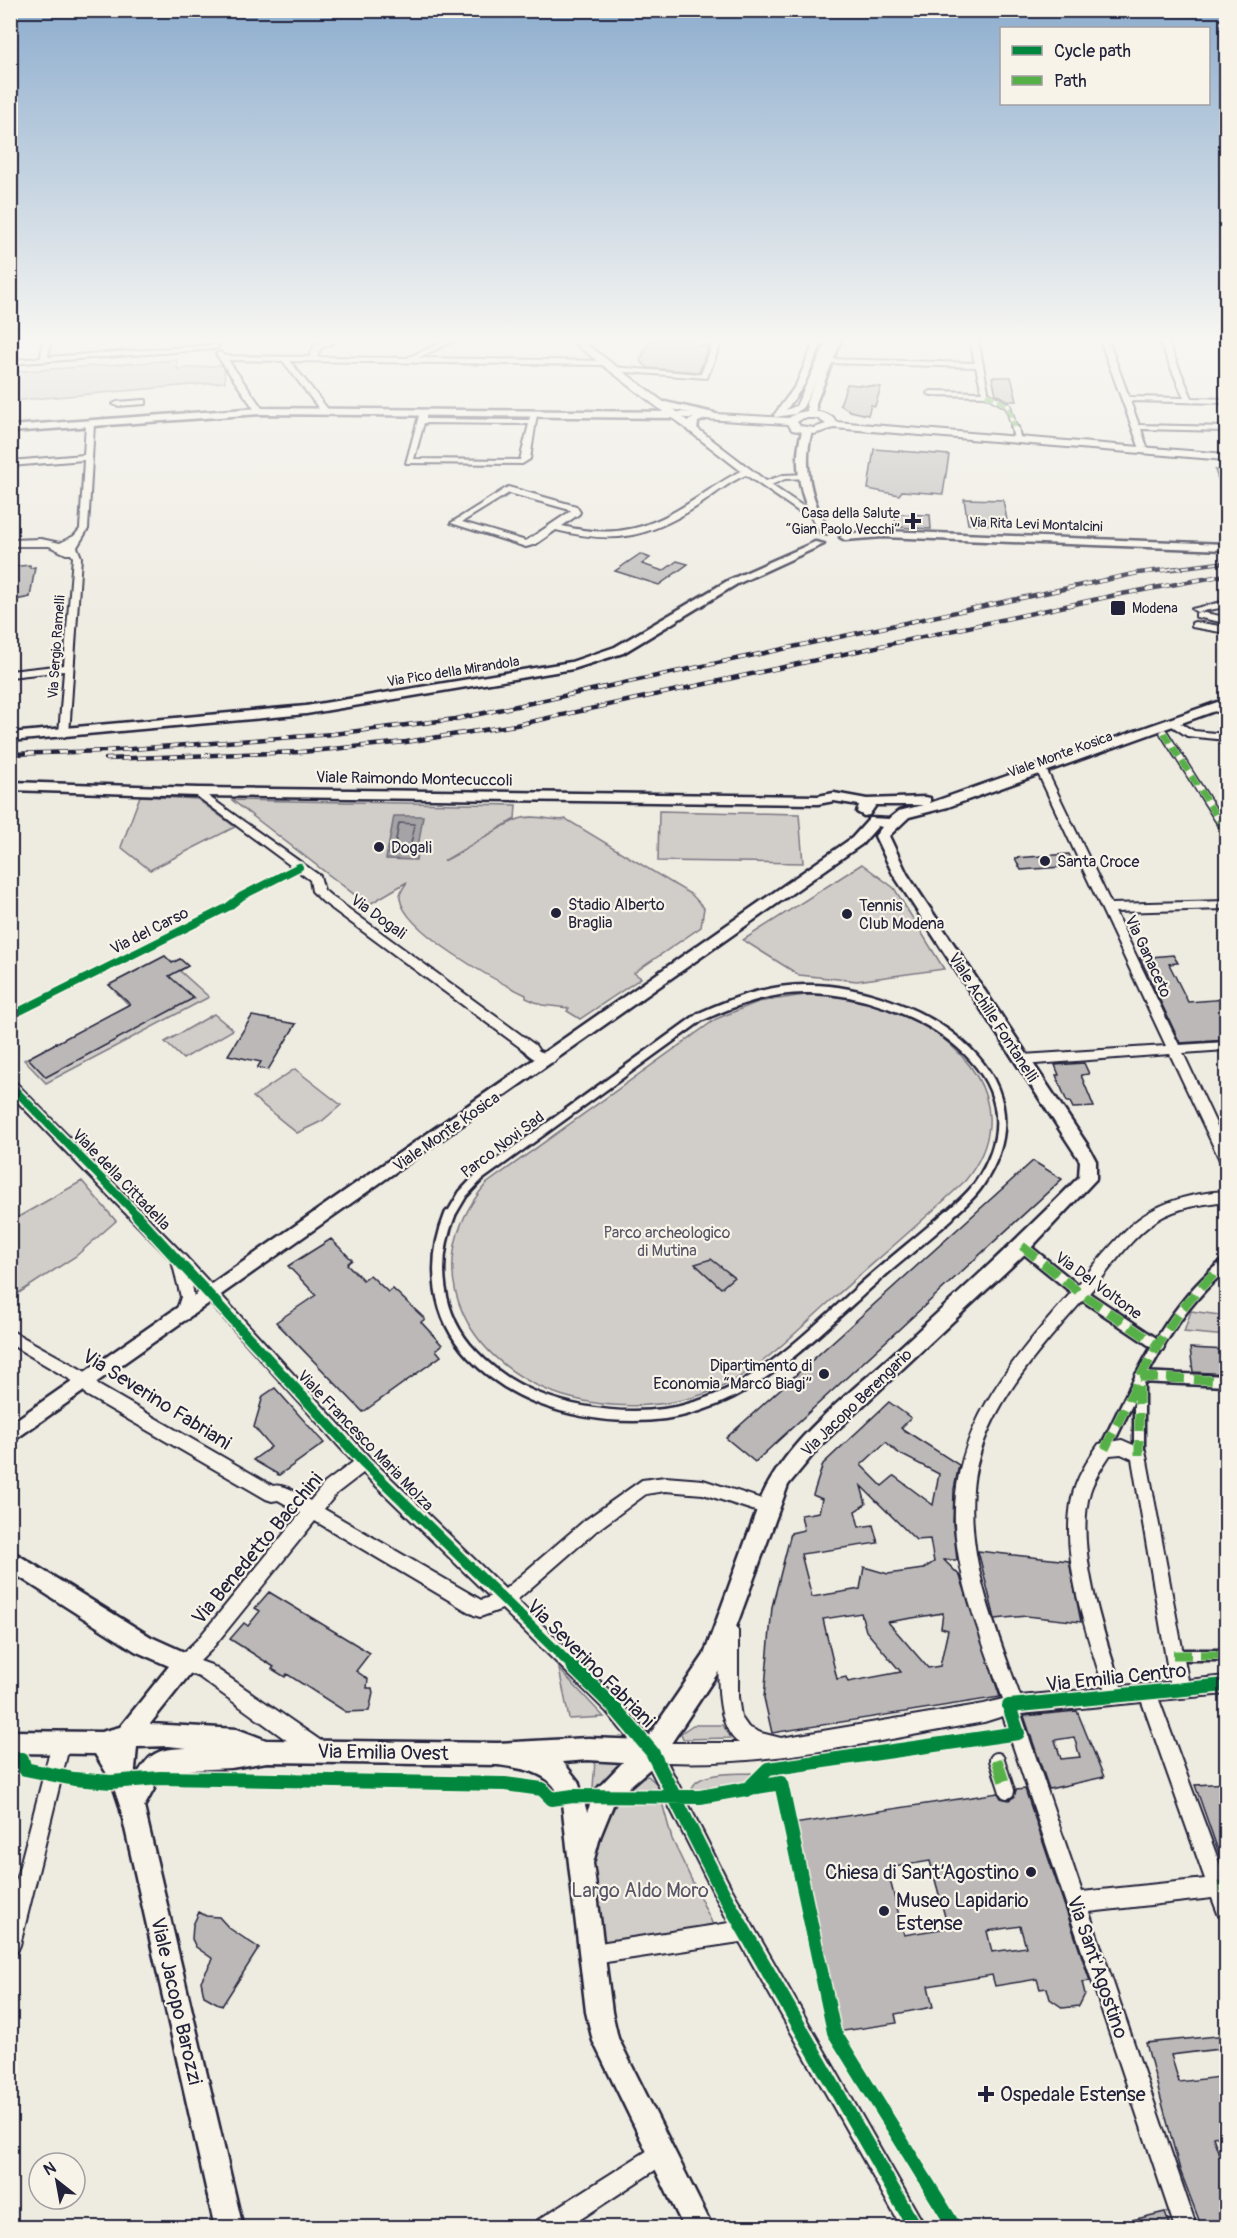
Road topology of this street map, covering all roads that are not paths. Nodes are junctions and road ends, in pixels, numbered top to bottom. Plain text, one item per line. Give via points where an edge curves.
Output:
1 (89, 444) edge
2 (414, 444) edge
3 (529, 444) edge
4 (712, 444) edge
5 (803, 444) edge
6 (1080, 444) edge
7 (1142, 444) edge
8 (1143, 449) junction
9 (89, 457) junction
10 (1227, 457) edge
11 (10, 464) edge
12 (747, 472) junction
13 (805, 476) junction
14 (765, 484) junction
15 (801, 509) dead end
16 (555, 527) junction
17 (825, 531) junction
18 (845, 537) junction
19 (77, 538) junction
20 (10, 543) edge
21 (819, 544) junction
22 (62, 546) junction
23 (1227, 547) edge
24 (76, 561) junction
25 (1227, 604) edge
26 (1197, 616) junction
27 (1227, 620) edge
28 (1227, 630) edge
29 (69, 667) junction
30 (10, 674) edge
31 (1227, 694) edge
32 (1227, 703) edge
33 (1213, 708) junction
34 (1227, 711) edge
35 (1173, 722) junction
36 (1164, 733) dead end
37 (64, 734) junction
38 (10, 737) edge
39 (1227, 737) edge
40 (1041, 769) junction
41 (10, 786) edge
42 (198, 792) junction
43 (892, 801) junction
44 (869, 817) junction
45 (898, 818) junction
46 (1222, 819) edge
47 (1227, 831) edge
48 (900, 873) junction
49 (1227, 905) edge
50 (1108, 908) junction
51 (1227, 1046) edge
52 (1175, 1048) junction
53 (549, 1059) junction
54 (1022, 1060) junction
55 (10, 1085) edge
56 (1227, 1158) edge
57 (1088, 1161) joint
58 (1227, 1196) edge
59 (957, 1206) joint
60 (1022, 1246) junction
61 (176, 1255) junction
62 (1225, 1265) edge
63 (1227, 1277) edge
64 (1080, 1293) junction
65 (211, 1296) junction
66 (183, 1315) junction
67 (10, 1336) edge
68 (1159, 1346) junction
69 (1140, 1377) junction
70 (87, 1381) junction
71 (1227, 1382) edge
72 (10, 1435) edge
73 (1105, 1449) junction
74 (1139, 1455) junction
75 (364, 1463) junction
76 (768, 1508) junction
77 (312, 1512) junction
78 (10, 1559) edge
79 (503, 1601) junction
80 (729, 1622) junction
81 (1173, 1655) junction
82 (1227, 1655) edge
83 (186, 1663) junction
84 (1227, 1685) edge
85 (1182, 1688) junction
86 (1147, 1691) junction
87 (1115, 1695) junction
88 (1012, 1706) junction
89 (127, 1736) junction
90 (10, 1742) edge
91 (61, 1743) junction
92 (101, 1743) junction
93 (798, 1745) junction
94 (267, 1751) junction
95 (318, 1752) junction
96 (652, 1752) junction
97 (498, 1754) junction
98 (997, 1760) dead end
99 (121, 1776) junction
100 (1007, 1791) dead end
101 (132, 1806) junction
102 (581, 1863) junction
103 (1222, 1886) edge
104 (1076, 1903) junction
105 (1227, 1909) edge
106 (744, 1931) junction
107 (10, 1945) edge
108 (593, 1954) junction
109 (661, 2153) junction
110 (229, 2228) edge
111 (546, 2228) edge
112 (699, 2228) edge
113 (915, 2228) edge
114 (1186, 2228) edge

1 - 9 street, Via Sergio Ramelli
2 - 3 street via 409,461 522,462
4 - 12 street
5 - 13 street
6 - 8 main road
7 - 8 street
8 - 10 main road
9 - 11 street
9 - 19 street, Via Sergio Ramelli via 84,529
12 - 14 street
12 - 16 street via 663,523 639,533 591,536
13 - 14 street via 784,477
13 - 17 street via 811,509
14 - 15 street
16 - 16 street via 575,513 574,509 510,490 455,523 526,544
17 - 18 street
17 - 21 street via 813,536
18 - 21 street via 843,543 834,546
18 - 23 street, Via Rita Levi Montalcini via 934,535
19 - 22 street
19 - 24 street, Via Sergio Ramelli via 73,547
20 - 22 street
21 - 37 street, Via Pico della Mirandola via 733,582 619,650 573,665 306,710
22 - 24 street
24 - 29 street, Via Sergio Ramelli
25 - 26 street
26 - 27 street
26 - 28 street
29 - 30 street
29 - 37 street, Via Sergio Ramelli
31 - 43 street, Viale Monte Kosica via 938,798
32 - 33 street, Viale Monte Kosica
33 - 34 street
33 - 35 street, Viale Monte Kosica
35 - 39 street via 1191,734
35 - 40 street, Viale Monte Kosica
36 - 46 street
37 - 38 street, Via Pico della Mirandola
40 - 45 street, Viale Monte Kosica
40 - 50 street, Via Ganaceto
41 - 42 street, Viale Raimondo Montecuccoli
42 - 44 street, Viale Raimondo Montecuccoli via 818,800
42 - 53 street, Via Dogali via 316,879 318,891 327,899 534,1054
43 - 44 street, Viale Monte Kosica via 879,800
43 - 45 street via 902,807
44 - 45 street, Viale Monte Kosica
44 - 48 street, Viale Achille Fontanelli via 878,850
44 - 53 street, Viale Monte Kosica
45 - 48 street, Viale Achille Fontanelli via 882,836
46 - 47 street
48 - 54 street, Viale Achille Fontanelli
49 - 50 street
50 - 52 street, Via Ganaceto
51 - 52 street
52 - 54 street
52 - 56 street, Via Ganaceto
53 - 65 street, Viale Monte Kosica
54 - 57 street, Viale Achille Fontanelli
55 - 61 street, Viale della Cittadella
57 - 60 street, Via Jacopo Berengario via 1085,1185
58 - 64 street, Via Sant'Agostino via 1184,1202 1149,1218
59 - 59 street, Parco Novi Sad via 761,1376 719,1400 668,1415 626,1418 584,1414 545,1403 510,1385 482,1364 460,1338 446,1311 438,1282 446,1224 472,1183 700,1017 734,1001 768,992 829,989 890,1002 933,1022 973,1055 996,1096 1001,1135 988,1173
60 - 64 street, Via Del Voltone
60 - 76 street, Via Jacopo Berengario via 814,1439 781,1479
61 - 65 street, Viale della Cittadella
61 - 66 street via 187,1288
62 - 63 street
62 - 68 street via 1192,1298
64 - 68 street, Via Del Voltone
64 - 88 street, Via Sant'Agostino via 986,1418 967,1471 964,1518 969,1560
65 - 66 street, Viale Monte Kosica
65 - 75 street, Viale Francesco Maria Molza
66 - 70 street, Viale Monte Kosica
67 - 70 street, Via Severino Fabriani
68 - 69 street
69 - 71 street
69 - 73 street
69 - 74 street
70 - 72 street, Viale Monte Kosica
70 - 77 street, Via Severino Fabriani via 92,1390 262,1489 272,1494 280,1492
73 - 74 street via 1122,1447
73 - 87 street via 1085,1484 1079,1527 1092,1624
74 - 81 street
75 - 77 street, Via Benedetto Bacchini via 331,1488
75 - 79 street, Viale Francesco Maria Molza
76 - 79 street via 703,1487 652,1485 632,1492
76 - 80 street, Via Jacopo Berengario
77 - 79 street, Via Severino Fabriani via 480,1609
77 - 83 street, Via Benedetto Bacchini
78 - 83 street via 143,1644
79 - 96 street, Via Severino Fabriani via 612,1705
80 - 93 street via 728,1703 732,1723 745,1737 773,1745
80 - 96 street, Via Jacopo Berengario via 706,1675
81 - 82 street
81 - 85 street
83 - 89 street
83 - 95 street via 205,1671
84 - 85 street, Via Emilia Centro
85 - 86 street, Via Emilia Centro
86 - 87 street, Via Emilia Centro
86 - 103 street
87 - 88 street, Via Emilia Centro
88 - 93 street, Via Emilia Centro
88 - 104 street, Via Sant'Agostino
89 - 92 street, Via Emilia Ovest
89 - 94 street, Via Emilia Ovest via 210,1737 237,1740
89 - 99 street
90 - 91 street
91 - 92 street
91 - 107 street
92 - 99 street
93 - 96 street via 712,1754
94 - 95 street, Via Emilia Ovest
94 - 101 street, Via Emilia Ovest via 163,1760 152,1770
95 - 97 street, Via Emilia Ovest
96 - 97 street via 555,1749
96 - 102 street via 605,1797
96 - 106 street
97 - 102 street via 539,1760 562,1775 573,1796
98 - 100 street
99 - 101 street, Viale Jacopo Barozzi
101 - 110 street, Viale Jacopo Barozzi
102 - 108 street
103 - 104 street
103 - 105 street
104 - 114 street, Via Sant'Agostino
106 - 108 street
106 - 113 street
108 - 109 street via 606,2041
109 - 111 street
109 - 112 street

